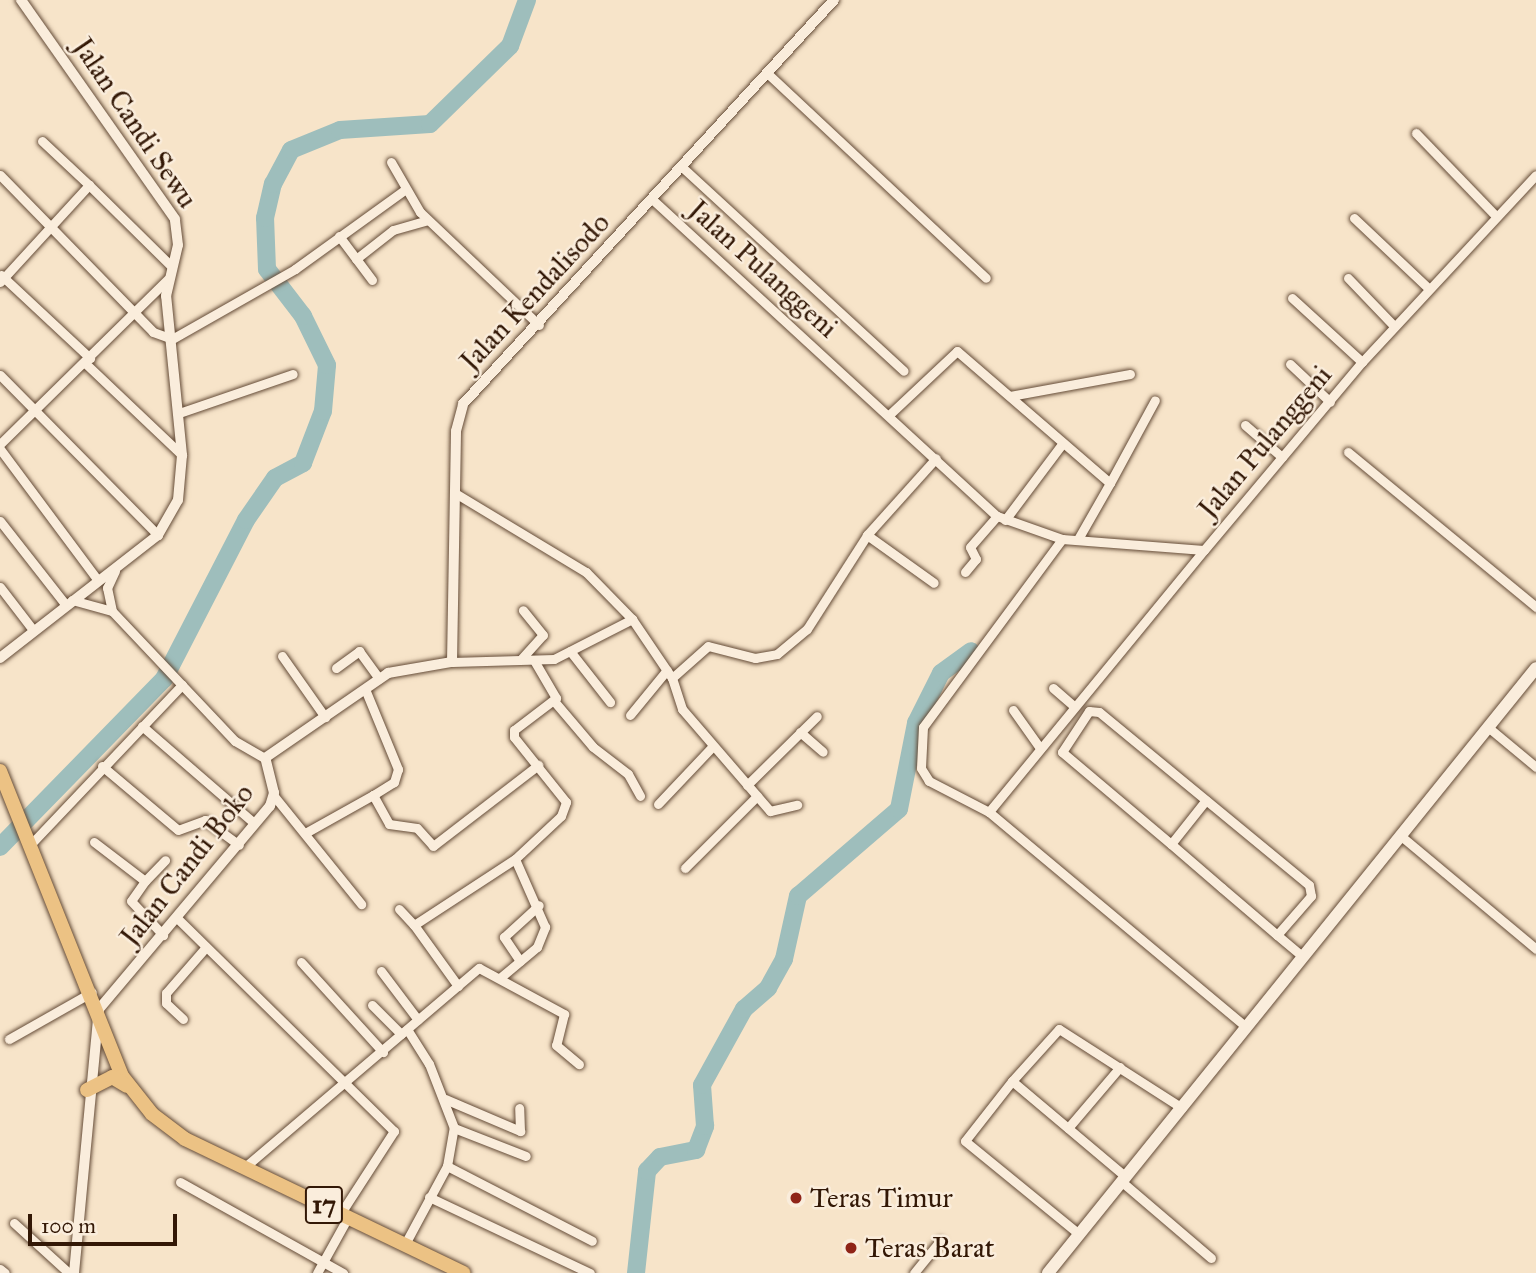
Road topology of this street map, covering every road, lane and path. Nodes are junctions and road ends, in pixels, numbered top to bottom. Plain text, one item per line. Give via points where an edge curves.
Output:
1 (21, 0) edge
2 (834, 0) edge
3 (766, 72) junction
4 (1416, 133) dead end
5 (42, 141) dead end
6 (391, 162) dead end
7 (682, 167) junction
8 (1536, 174) edge
9 (0, 175) edge
10 (89, 185) junction
11 (403, 191) junction
12 (653, 200) junction
13 (1495, 215) junction
14 (1354, 218) dead end
15 (428, 220) junction
16 (52, 229) junction
17 (339, 236) junction
18 (356, 259) junction
19 (171, 265) junction
20 (1, 278) edge
21 (986, 278) dead end
22 (1348, 278) dead end
23 (168, 279) junction
24 (372, 280) dead end
25 (1428, 288) junction
26 (1292, 298) dead end
27 (134, 312) junction
28 (539, 325) junction
29 (1394, 326) junction
30 (172, 339) junction
31 (87, 360) junction
32 (1362, 362) junction
33 (1290, 364) dead end
34 (904, 371) dead end
35 (293, 374) dead end
36 (1130, 374) dead end
37 (0, 375) edge
38 (1010, 396) junction
39 (1155, 400) dead end
40 (1330, 402) junction
41 (36, 411) junction
42 (182, 412) junction
43 (890, 414) junction
44 (1245, 425) dead end
45 (1062, 444) junction
46 (0, 447) edge
47 (1348, 452) dead end
48 (182, 455) junction
49 (1282, 457) junction
50 (936, 458) junction
51 (1106, 480) junction
52 (455, 493) junction
53 (1001, 518) junction
54 (0, 522) edge
55 (158, 535) junction
56 (867, 535) junction
57 (1072, 539) junction
58 (1204, 550) junction
59 (122, 562) junction
60 (965, 572) dead end
61 (97, 579) junction
62 (934, 583) dead end
63 (0, 587) edge
64 (68, 602) junction
65 (1536, 607) edge
66 (523, 610) dead end
67 (113, 611) junction
68 (632, 619) junction
69 (33, 630) junction
70 (570, 650) junction
71 (282, 656) dead end
72 (0, 658) edge
73 (522, 659) junction
74 (452, 662) junction
75 (535, 663) junction
76 (336, 668) dead end
77 (1536, 668) edge
78 (669, 674) junction
79 (379, 679) junction
80 (179, 681) junction
81 (1053, 688) dead end
82 (366, 689) junction
83 (554, 701) junction
84 (610, 702) dead end
85 (1074, 706) junction
86 (1013, 710) dead end
87 (630, 715) dead end
88 (817, 716) dead end
89 (325, 717) junction
90 (142, 726) junction
91 (1489, 728) junction
92 (800, 732) junction
93 (711, 748) junction
94 (1040, 748) junction
95 (823, 752) dead end
96 (265, 758) junction
97 (538, 765) junction
98 (102, 766) junction
99 (1536, 767) edge
100 (0, 771) edge
101 (747, 785) junction
102 (373, 795) junction
103 (274, 796) junction
104 (640, 796) dead end
105 (757, 796) junction
106 (1206, 800) junction
107 (658, 804) dead end
108 (797, 805) dead end
109 (989, 812) junction
110 (254, 823) junction
111 (307, 832) junction
112 (1401, 836) junction
113 (27, 838) junction
114 (94, 842) dead end
115 (1171, 844) junction
116 (239, 845) junction
117 (515, 859) junction
118 (165, 860) dead end
119 (685, 868) dead end
120 (145, 881) junction
121 (361, 904) dead end
122 (539, 905) junction
123 (400, 909) dead end
124 (178, 919) junction
125 (414, 925) junction
126 (163, 935) junction
127 (1277, 936) junction
128 (206, 947) junction
129 (1536, 949) edge
130 (1303, 957) junction
131 (520, 961) junction
132 (301, 962) dead end
133 (381, 971) dead end
134 (501, 977) junction
135 (458, 986) junction
136 (92, 992) junction
137 (372, 1005) dead end
138 (99, 1009) junction
139 (183, 1019) dead end
140 (418, 1020) junction
141 (1246, 1027) junction
142 (404, 1032) junction
143 (9, 1039) dead end
144 (383, 1052) junction
145 (579, 1064) dead end
146 (1120, 1067) junction
147 (1012, 1081) junction
148 (345, 1083) junction
149 (87, 1090) junction
150 (135, 1094) junction
151 (445, 1099) junction
152 (519, 1108) dead end
153 (1182, 1108) junction
154 (454, 1128) junction
155 (1068, 1128) junction
156 (526, 1156) dead end
157 (246, 1166) junction
158 (447, 1166) junction
159 (1124, 1180) junction
160 (180, 1182) dead end
161 (429, 1197) junction
162 (345, 1215) junction
163 (14, 1223) dead end
164 (1079, 1234) junction
165 (592, 1241) dead end
166 (940, 1241) dead end
167 (405, 1244) junction
168 (1211, 1258) dead end
169 (323, 1261) junction
170 (0, 1269) edge
171 (5, 1273) edge
172 (72, 1273) edge
173 (317, 1273) edge
174 (343, 1273) edge
175 (463, 1273) edge
176 (590, 1273) edge
177 (914, 1273) edge
178 (1048, 1273) edge

1 - 19 street, Jalan Candi Sewu via 169,206 178,230
2 - 3 street, Jalan Kendalisodo
3 - 7 street, Jalan Kendalisodo
3 - 21 street
4 - 13 street
5 - 10 street
6 - 11 street
7 - 12 street, Jalan Kendalisodo
7 - 34 street
8 - 13 street, Jalan Pulanggeni
9 - 16 street
10 - 16 street
10 - 19 street
11 - 15 street
11 - 17 street
12 - 28 street, Jalan Kendalisodo
12 - 43 street, Jalan Pulanggeni
13 - 25 street, Jalan Pulanggeni
14 - 25 street
15 - 18 street via 393,230
15 - 28 street
16 - 20 street
16 - 27 street
17 - 18 street
17 - 30 street via 265,288
18 - 24 street
19 - 23 street, Jalan Candi Sewu
20 - 31 street
22 - 29 street
23 - 27 street
23 - 30 street, Jalan Candi Sewu
25 - 29 street, Jalan Pulanggeni
26 - 32 street
27 - 30 street via 158,336
27 - 31 street
28 - 52 street, Jalan Kendalisodo via 463,404
29 - 32 street, Jalan Pulanggeni
30 - 42 street, Jalan Candi Sewu
31 - 41 street
31 - 48 street
32 - 40 street, Jalan Pulanggeni
33 - 40 street
35 - 42 street
36 - 38 street
37 - 41 street
38 - 43 street via 953,350
38 - 45 street
39 - 51 street
40 - 49 street, Jalan Pulanggeni
41 - 46 street
41 - 55 street
42 - 48 street, Jalan Candi Sewu
43 - 50 street, Jalan Pulanggeni
44 - 49 street
45 - 51 street
45 - 53 street
46 - 61 street
47 - 65 street
48 - 55 street, Jalan Candi Sewu via 176,507
49 - 58 street, Jalan Pulanggeni
50 - 53 street, Jalan Pulanggeni
50 - 56 street
51 - 57 street
52 - 68 street via 586,572
52 - 74 street, Jalan Kendalisodo
53 - 57 street, Jalan Pulanggeni
53 - 60 street via 970,547 976,559
54 - 64 street
55 - 59 street, Jalan Candi Sewu
56 - 62 street
56 - 78 street via 790,646 763,658 708,646
57 - 58 street, Jalan Pulanggeni
57 - 109 street via 923,727 921,768 929,781
58 - 85 street
59 - 61 street, Jalan Candi Sewu
59 - 67 street via 107,588
61 - 64 street, Jalan Candi Sewu
63 - 69 street
64 - 67 street
64 - 69 street, Jalan Candi Sewu
66 - 73 street via 543,635
67 - 80 street
68 - 70 street
68 - 78 street
69 - 72 street, Jalan Candi Sewu
70 - 75 street
70 - 84 street
71 - 89 street
73 - 74 street
73 - 75 street
74 - 79 street, Jalan Candi Boko via 405,666
75 - 83 street via 557,696
76 - 79 street via 359,651
77 - 91 main road
78 - 87 street
78 - 93 street via 682,709
79 - 82 street, Jalan Candi Boko
80 - 90 street
80 - 96 street via 244,749
81 - 85 street
82 - 89 street, Jalan Candi Boko
82 - 102 street via 398,769 394,782
83 - 97 street via 513,733
83 - 104 street via 593,747 628,774
85 - 94 street
86 - 94 street
88 - 92 street
89 - 96 street, Jalan Candi Boko
90 - 98 street
90 - 110 street
91 - 99 street
91 - 112 main road
92 - 95 street
92 - 101 street
93 - 101 street
93 - 107 street
94 - 109 street
96 - 103 street, Jalan Candi Boko
97 - 102 street via 433,846 419,829 393,825
97 - 117 street via 566,802 546,832
98 - 113 street
98 - 116 street via 178,830 205,820
100 - 113 highway, 17
101 - 105 street
102 - 111 street
103 - 110 street, Jalan Candi Boko
103 - 111 street
105 - 108 street via 770,811
105 - 119 street
106 - 115 street
106 - 115 street via 1095,710 1063,743 1062,752
106 - 127 street via 1312,890
109 - 141 street
110 - 116 street, Jalan Candi Boko
111 - 121 street
112 - 129 street
112 - 130 main road
113 - 136 highway, 17
114 - 120 street
115 - 127 street
116 - 124 street, Jalan Candi Boko
117 - 122 street
117 - 125 street
118 - 120 street
120 - 126 street via 131,901
122 - 131 street via 543,936
122 - 131 street via 504,937
123 - 125 street
124 - 126 street, Jalan Candi Boko
124 - 128 street
125 - 135 street
126 - 138 street, Jalan Candi Boko
127 - 130 street
128 - 139 street via 166,993 166,1003
128 - 148 street
130 - 141 main road
131 - 134 street
132 - 144 street
133 - 140 street
134 - 135 street via 480,968
134 - 145 street via 564,1014 556,1045
135 - 140 street
136 - 138 highway, 17
136 - 143 street
137 - 142 street
138 - 149 street
138 - 150 highway, 17 via 122,1076
140 - 142 street
141 - 153 main road
142 - 144 street
142 - 151 street
144 - 148 street
146 - 147 street via 1059,1029
146 - 153 street
146 - 155 street
147 - 155 street
147 - 164 street via 965,1141
148 - 157 street
148 - 162 street via 395,1134
149 - 150 highway via 112,1077
149 - 172 street
150 - 157 highway, 17 via 178,1135
151 - 152 street via 520,1131
151 - 154 street
153 - 159 main road
154 - 156 street
154 - 158 street
155 - 159 street
157 - 162 highway, 17
158 - 161 street
158 - 165 street
159 - 164 main road
159 - 168 street
160 - 169 street
161 - 167 street
161 - 176 street
162 - 167 highway, 17
162 - 169 street
163 - 172 street
164 - 178 main road
166 - 177 street
167 - 175 highway, 17
169 - 173 street
169 - 174 street
170 - 171 street

